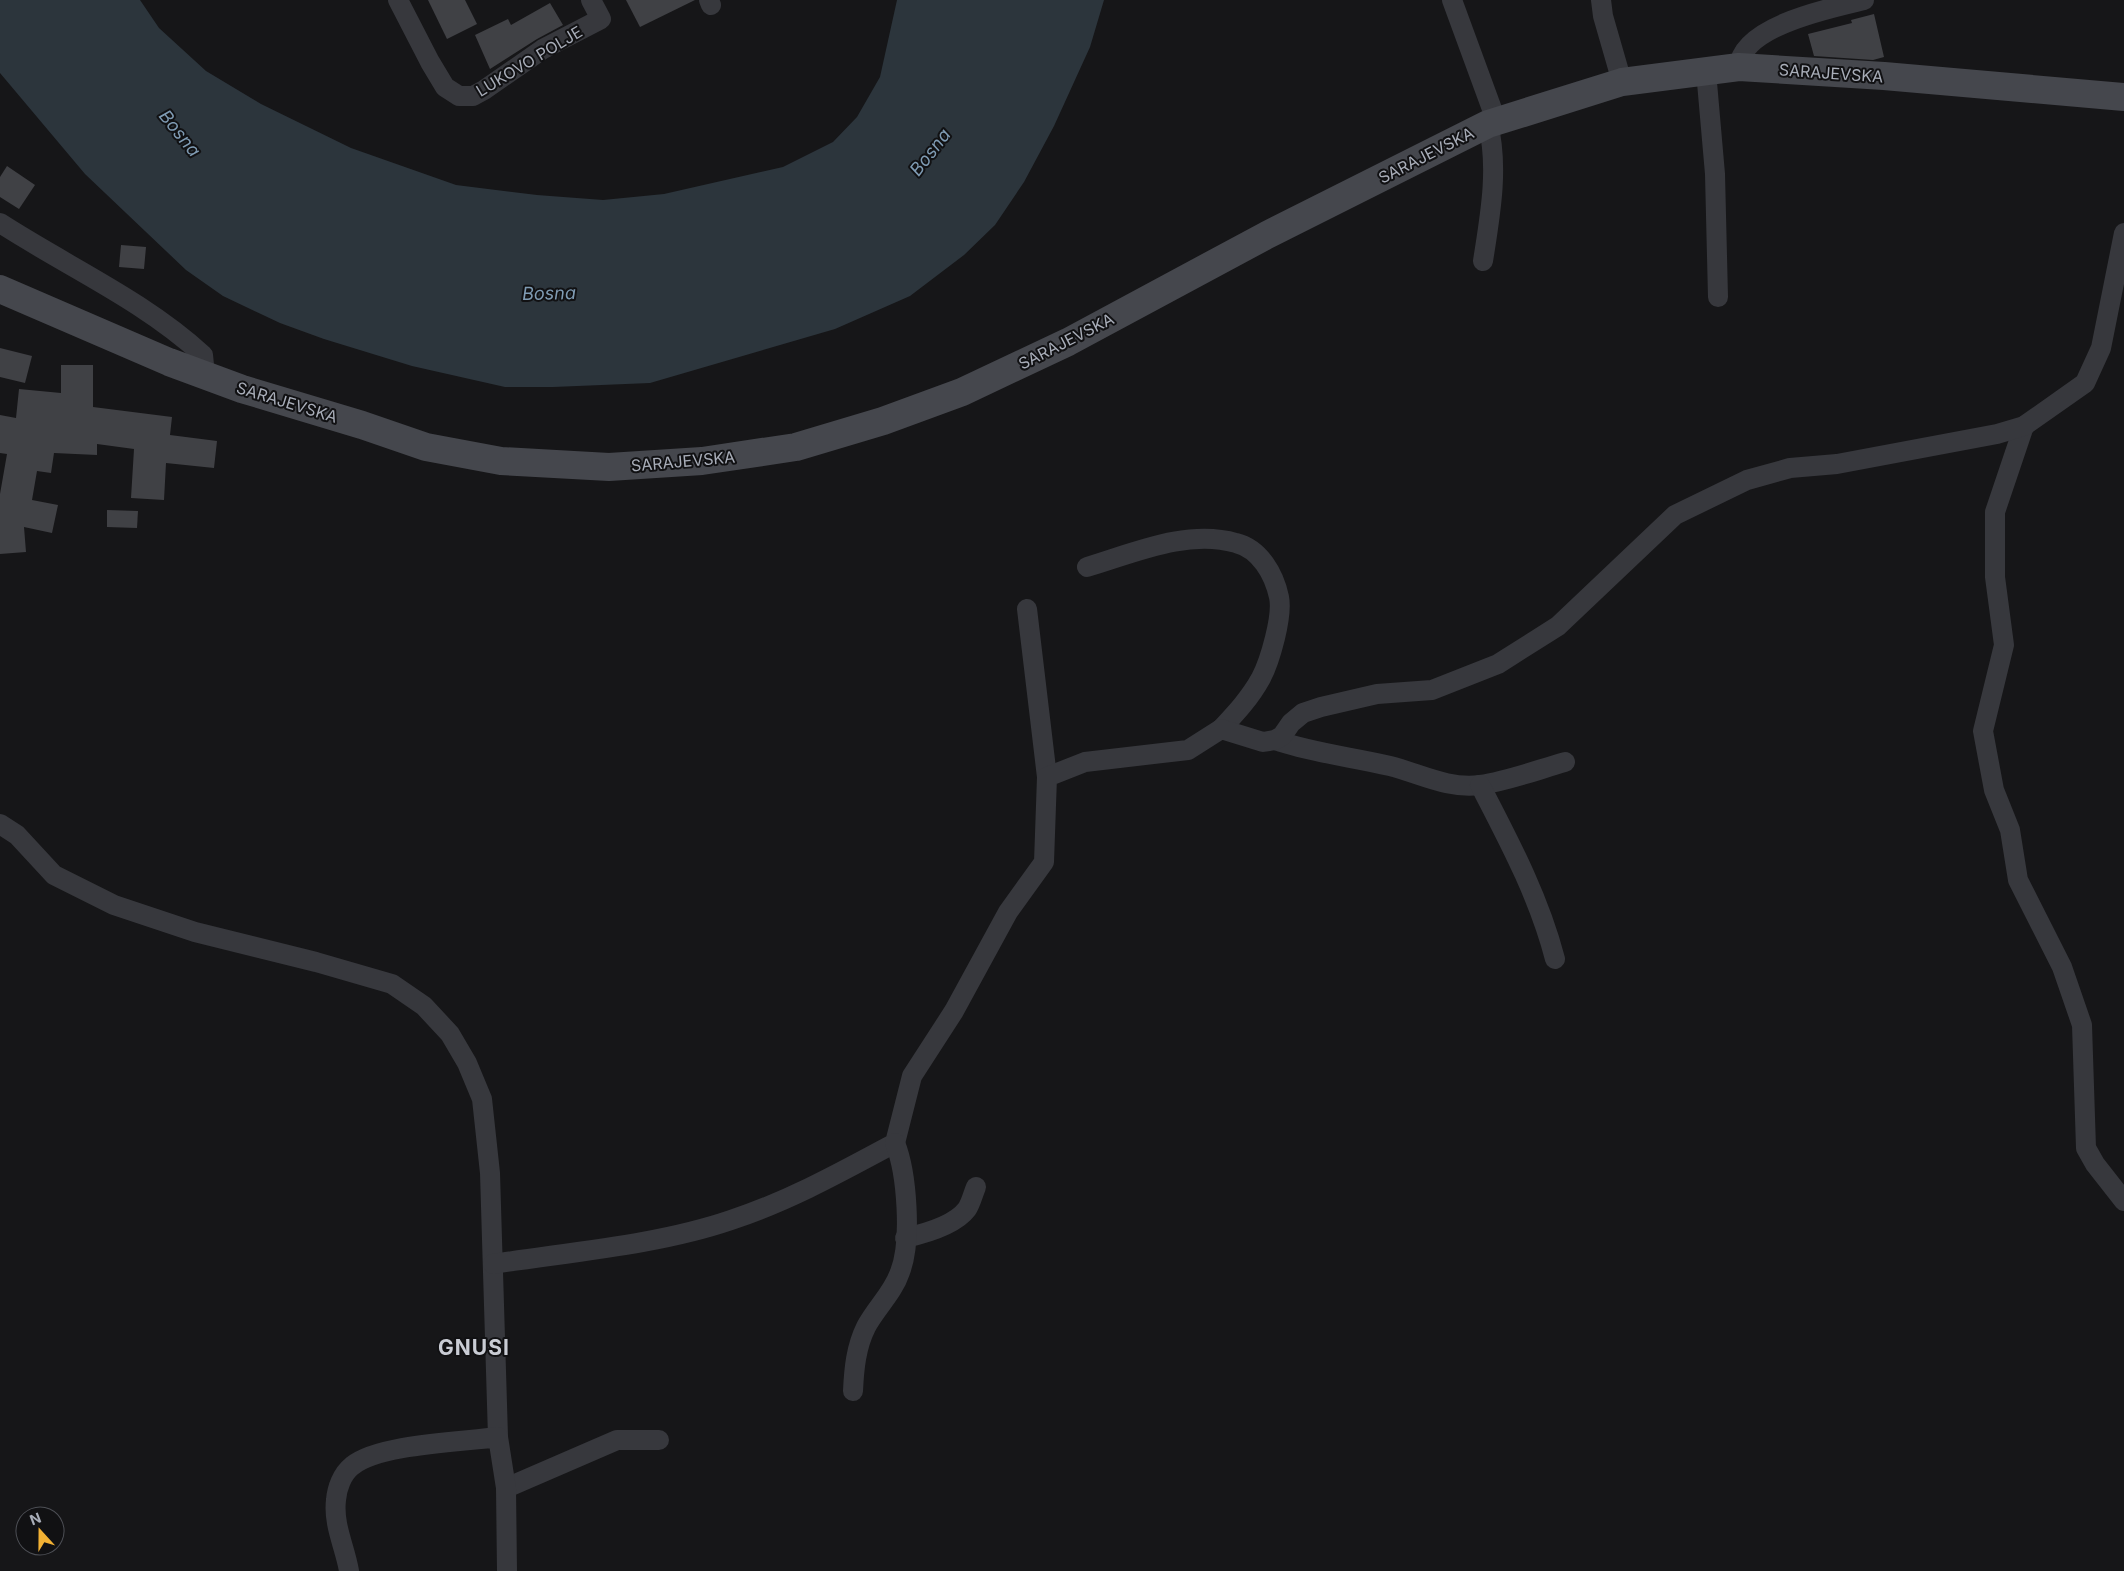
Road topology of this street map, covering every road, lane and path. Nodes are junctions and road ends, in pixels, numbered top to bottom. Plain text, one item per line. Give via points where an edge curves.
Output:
1 (398, 0) edge
2 (591, 0) edge
3 (1452, 0) edge
4 (1600, 0) edge
5 (1864, 0) edge
6 (1739, 67) junction
7 (1706, 70) junction
8 (1622, 82) junction
9 (2124, 97) edge
10 (1492, 122) junction
11 (0, 223) edge
12 (2124, 233) edge
13 (1483, 261) dead end
14 (0, 289) edge
15 (1718, 297) dead end
16 (205, 376) junction
17 (2024, 426) junction
18 (1087, 567) dead end
19 (1027, 609) dead end
20 (1221, 729) junction
21 (1275, 740) junction
22 (1565, 762) dead end
23 (1047, 777) junction
24 (1480, 785) junction
25 (0, 824) edge
26 (1555, 959) dead end
27 (895, 1142) junction
28 (976, 1187) dead end
29 (2124, 1201) edge
30 (905, 1238) junction
31 (493, 1264) junction
32 (853, 1391) dead end
33 (498, 1437) junction
34 (659, 1440) dead end
35 (506, 1488) junction
36 (349, 1571) edge
37 (507, 1571) edge

1 - 2 street, LUKOVO POLJE via 445,87 459,96 473,96 543,49 601,19
3 - 10 street
4 - 8 street
5 - 6 street via 1816,12 1776,28 1749,43 1739,60
6 - 7 main road, SARAJEVSKA
6 - 9 main road, SARAJEVSKA
7 - 8 main road, SARAJEVSKA
7 - 15 street via 1715,174
8 - 10 main road, SARAJEVSKA
10 - 13 street via 1493,178
10 - 16 main road, SARAJEVSKA via 1267,235 1068,342 962,392 883,421 796,447 702,461 609,467 501,461 426,447
11 - 16 street via 147,311 185,338 203,355
12 - 17 street via 2102,348 2085,383
14 - 16 main road, SARAJEVSKA
17 - 21 street via 1837,464 1790,468 1747,480 1675,515 1558,626 1498,664 1432,690 1376,694 1303,713
17 - 29 street via 1995,512 1994,577 2004,645 1983,731 1994,790 2010,830 2018,880 2062,967 2082,1025 2086,1148
18 - 20 street via 1176,541 1236,543 1256,552 1270,573 1280,598 1277,630 1262,677 1242,707
19 - 23 street
20 - 21 street via 1263,742
20 - 23 street via 1188,750 1085,762
21 - 24 street via 1391,766 1441,783
22 - 24 street
23 - 27 street via 1044,862 1008,912 954,1011 912,1076
24 - 26 street via 1535,896
25 - 31 street via 17,835 54,875 114,905 195,932 392,984 424,1006 454,1041 482,1099 490,1173
27 - 30 street via 907,1217
27 - 31 street via 805,1192 730,1221 663,1237
28 - 30 street via 966,1210 925,1234
30 - 32 street via 900,1272 882,1306 866,1327 855,1360
31 - 33 street
33 - 35 street
33 - 36 street via 404,1448 371,1456 351,1466 338,1486 336,1502 336,1523
34 - 35 street via 617,1440
35 - 37 street

